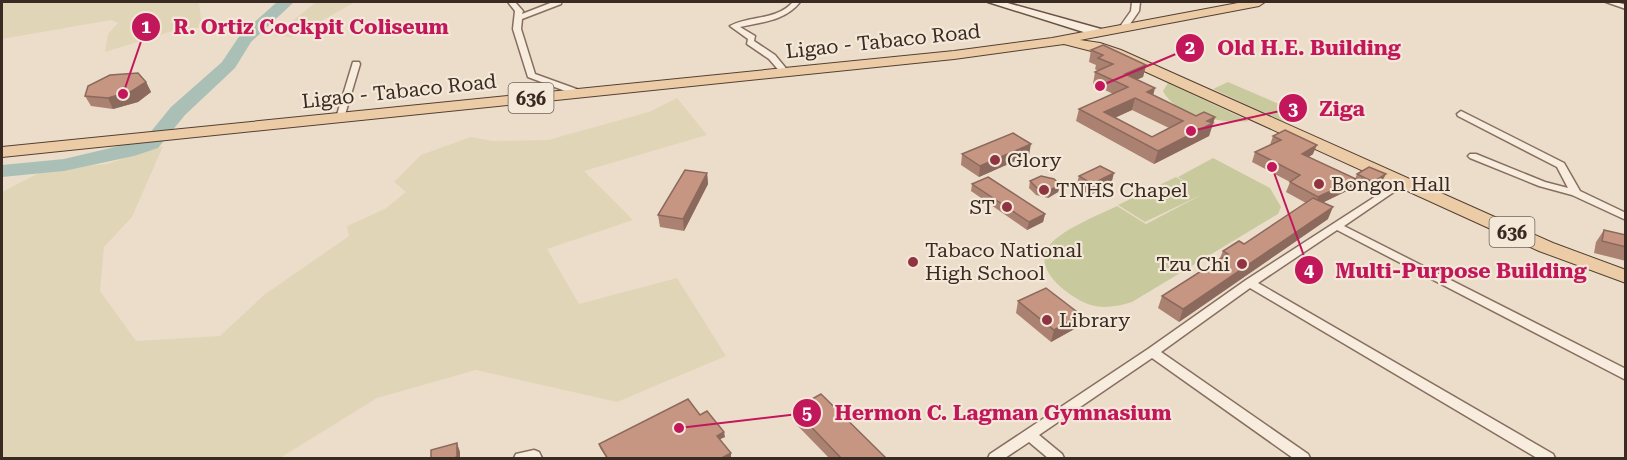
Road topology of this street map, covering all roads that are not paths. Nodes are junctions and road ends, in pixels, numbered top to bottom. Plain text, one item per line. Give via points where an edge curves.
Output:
1 (512, 2) edge
2 (558, 2) edge
3 (796, 2) edge
4 (994, 2) edge
5 (1136, 2) edge
6 (1259, 2) edge
7 (1610, 2) edge
8 (1626, 7) edge
9 (518, 18) junction
10 (1124, 28) junction
11 (1098, 40) junction
12 (356, 64) dead end
13 (786, 72) junction
14 (579, 93) junction
15 (1461, 114) dead end
16 (340, 118) junction
17 (2, 152) edge
18 (1473, 156) dead end
19 (1401, 183) junction
20 (1576, 193) junction
21 (1626, 217) edge
22 (1336, 226) junction
23 (1626, 277) edge
24 (1250, 283) junction
25 (1152, 352) junction
26 (1626, 375) edge
27 (1030, 435) junction
28 (521, 459) edge
29 (535, 459) edge
30 (995, 459) edge
31 (1057, 459) edge
32 (1303, 459) edge
33 (1548, 459) edge

1 - 9 street via 519,11
2 - 9 street
3 - 13 street via 780,15 734,26 753,38 750,42
4 - 11 street
5 - 10 street
6 - 10 main road, 636
7 - 8 street
9 - 14 street via 531,75
10 - 11 main road, 636
11 - 13 main road, Ligao - Tabaco Road / 636
11 - 19 main road, 636
12 - 16 street
13 - 14 main road, Ligao - Tabaco Road / 636
14 - 16 main road, Ligao - Tabaco Road / 636
15 - 20 street via 1561,165
16 - 17 main road, Ligao - Tabaco Road / 636
18 - 20 street via 1542,184
19 - 22 street
19 - 23 main road, 636 via 1554,251
20 - 21 street
22 - 24 street
22 - 26 street
24 - 25 street
24 - 33 street
25 - 27 street
25 - 32 street
27 - 30 street
27 - 31 street
28 - 29 street

